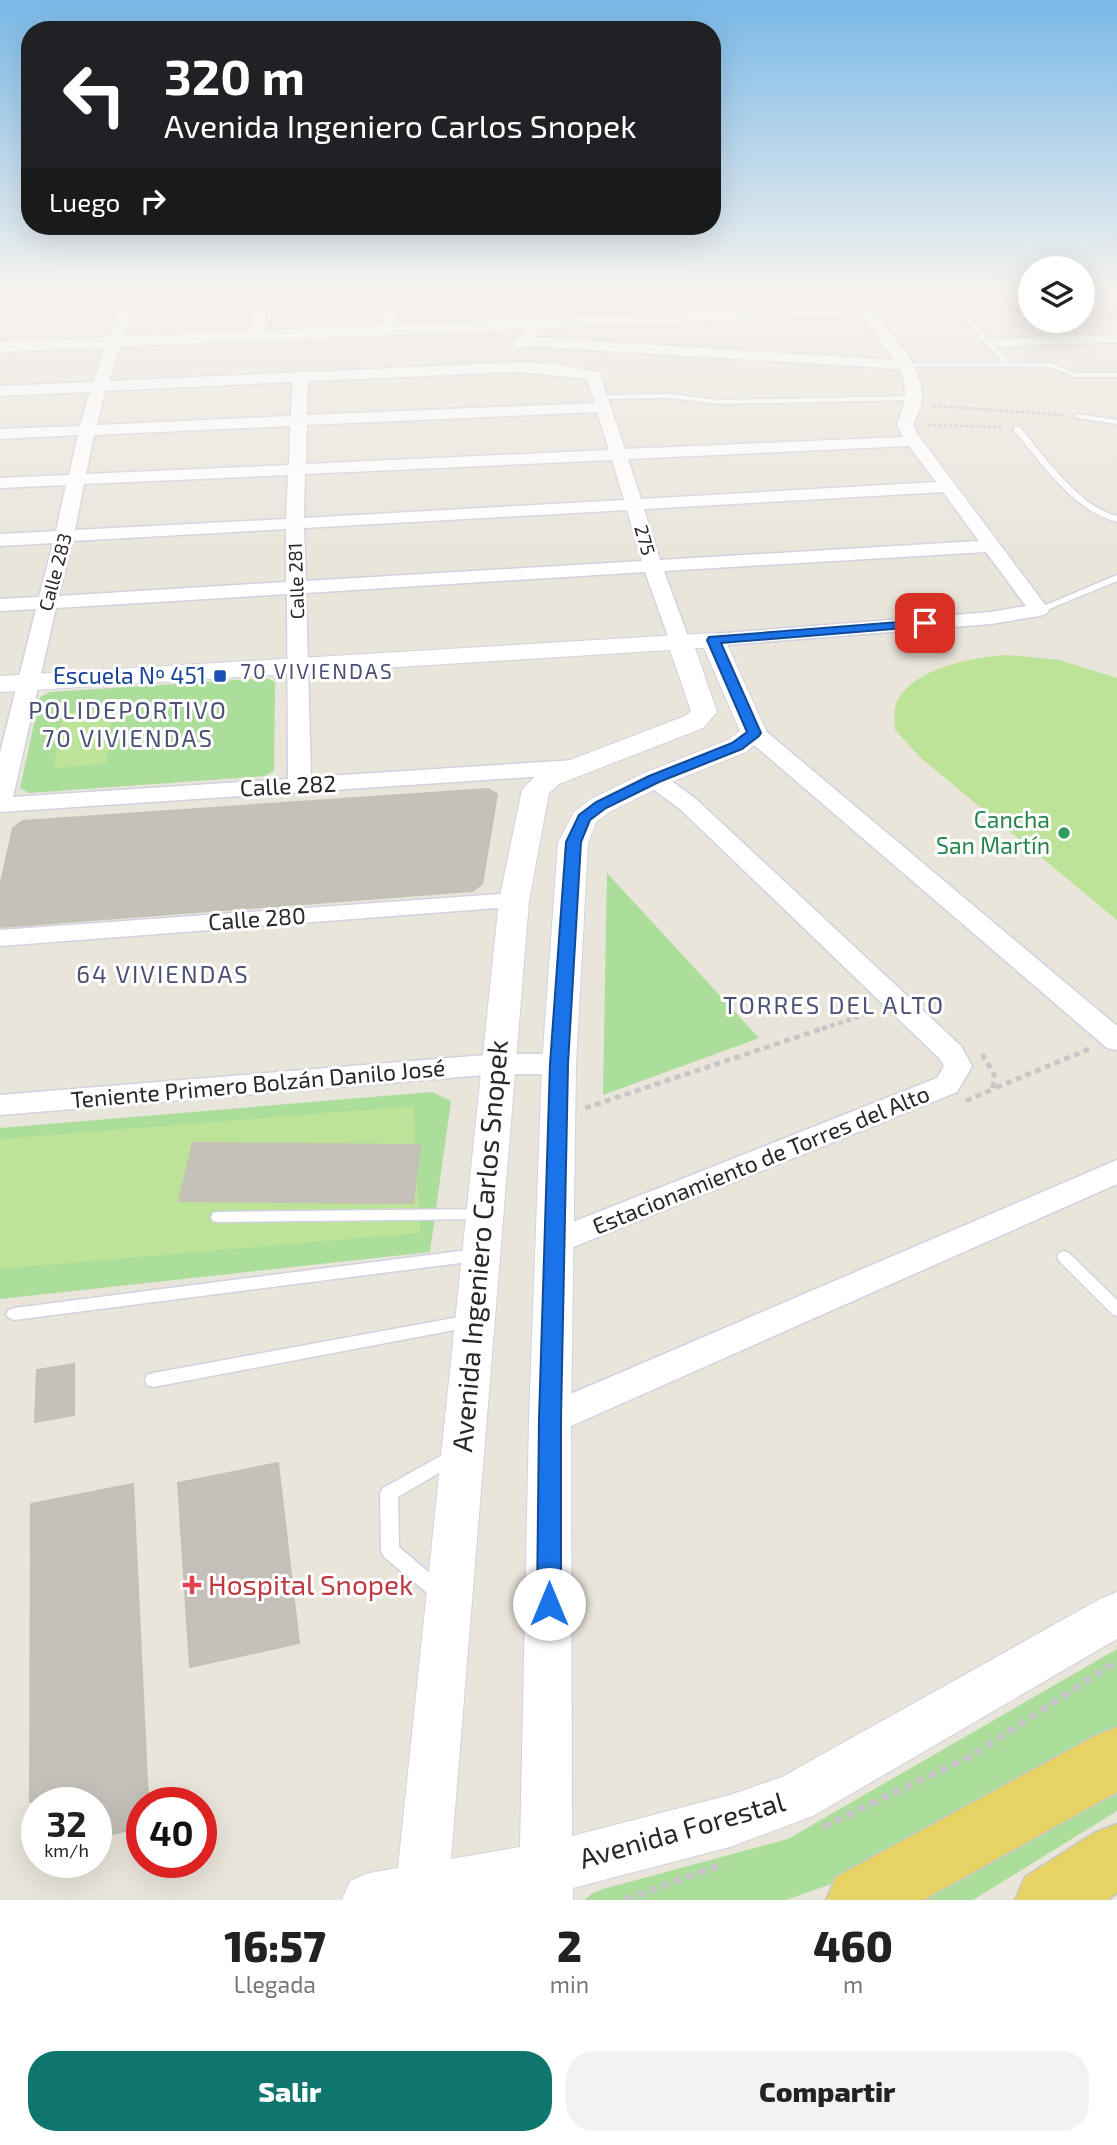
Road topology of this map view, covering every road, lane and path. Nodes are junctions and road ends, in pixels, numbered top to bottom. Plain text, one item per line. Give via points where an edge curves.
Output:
1 (101, 382) edge
2 (208, 382) edge
3 (300, 382) edge
4 (596, 382) edge
5 (911, 382) edge
6 (99, 386) junction
7 (0, 391) edge
8 (914, 398) junction
9 (603, 402) junction
10 (1079, 416) joint
11 (299, 420) junction
12 (1117, 422) edge
13 (1017, 429) joint
14 (87, 430) junction
15 (909, 433) junction
16 (0, 434) edge
17 (619, 453) junction
18 (297, 468) junction
19 (77, 479) junction
20 (0, 483) edge
21 (947, 487) junction
22 (635, 505) junction
23 (1117, 519) edge
24 (295, 524) junction
25 (65, 537) junction
26 (0, 540) edge
27 (990, 546) junction
28 (653, 567) junction
29 (1117, 578) edge
30 (296, 588) junction
31 (47, 602) junction
32 (0, 604) edge
33 (1039, 610) junction
34 (697, 641) junction
35 (299, 665) junction
36 (27, 682) junction
37 (0, 684) edge
38 (702, 702) joint
39 (754, 733) junction
40 (575, 767) junction
41 (654, 779) junction
42 (300, 785) junction
43 (0, 805) edge
44 (514, 901) junction
45 (0, 938) edge
46 (880, 1020) dead end
47 (1109, 1042) edge
48 (951, 1053) junction
49 (497, 1064) junction
50 (559, 1064) junction
51 (0, 1105) edge
52 (558, 1117) junction
53 (1117, 1171) edge
54 (218, 1217) dead end
55 (482, 1234) junction
56 (555, 1242) junction
57 (1064, 1257) dead end
58 (1117, 1310) edge
59 (15, 1314) dead end
60 (473, 1320) junction
61 (153, 1380) dead end
62 (550, 1419) junction
63 (461, 1451) junction
64 (448, 1600) junction
65 (1117, 1614) edge
66 (1117, 1758) edge
67 (1117, 1856) edge
68 (547, 1884) edge
69 (422, 1894) edge
70 (369, 1900) edge
71 (859, 1900) edge
72 (1048, 1900) edge

1 - 6 street, Calle 283
2 - 6 street
3 - 11 street, Calle 281
4 - 9 street, 275
5 - 8 street
6 - 7 street
6 - 14 street, Calle 283
8 - 9 lane via 720,402 670,396
8 - 10 path via 933,406
8 - 15 street
9 - 11 street
9 - 17 street, 275
10 - 12 lane
11 - 14 street
11 - 18 street, Calle 281
13 - 15 path via 996,426
13 - 23 lane via 1089,507
14 - 16 street
14 - 19 street, Calle 283
15 - 17 street
15 - 21 street
17 - 18 street
17 - 22 street, 275
18 - 19 street
18 - 24 street, Calle 281
19 - 20 street
19 - 25 street, Calle 283
21 - 22 street
21 - 27 street
22 - 24 street
22 - 28 street, 275
24 - 25 street
24 - 30 street, Calle 281
25 - 26 street
25 - 31 street, Calle 283
27 - 28 street
27 - 33 street
28 - 30 street
28 - 34 street, 275
29 - 33 lane
30 - 31 street
30 - 35 street, Calle 281
31 - 32 street
31 - 36 street, Calle 283
33 - 34 street via 990,618
34 - 35 street
34 - 38 street, 275
34 - 39 street
35 - 36 street
35 - 42 street, Calle 281
36 - 37 street
36 - 43 street, Calle 283
38 - 40 street, Avenida Ingeniero Carlos Snopek via 704,712 694,722
39 - 41 street via 737,746
39 - 47 street
40 - 42 street, Calle 282
40 - 44 street, Avenida Ingeniero Carlos Snopek via 549,778 536,790
41 - 48 street via 688,804
41 - 50 street via 584,818 573,842
42 - 43 street, Calle 282
44 - 45 street, Calle 280
44 - 49 street, Avenida Ingeniero Carlos Snopek
46 - 52 path via 871,1011
47 - 48 path via 993,1089 989,1062 972,1045
48 - 56 street, Estacionamiento de Torres del Alto via 958,1066 947,1085
49 - 50 street, Teniente Primero Bolzán Danilo José
49 - 51 street, Teniente Primero Bolzán Danilo José
49 - 55 street, Avenida Ingeniero Carlos Snopek
50 - 52 street
52 - 56 street
53 - 62 street
54 - 55 lane
55 - 59 lane
55 - 60 street, Avenida Ingeniero Carlos Snopek
56 - 62 street
57 - 58 lane
60 - 61 lane
60 - 63 street, Avenida Ingeniero Carlos Snopek
62 - 68 street
63 - 64 street, Avenida Ingeniero Carlos Snopek
63 - 64 lane via 389,1493 390,1551
64 - 69 street, Avenida Ingeniero Carlos Snopek
65 - 68 street, Avenida Forestal via 795,1798
66 - 71 main road
67 - 72 main road
68 - 69 street, Avenida Forestal
69 - 70 street, Avenida Forestal

